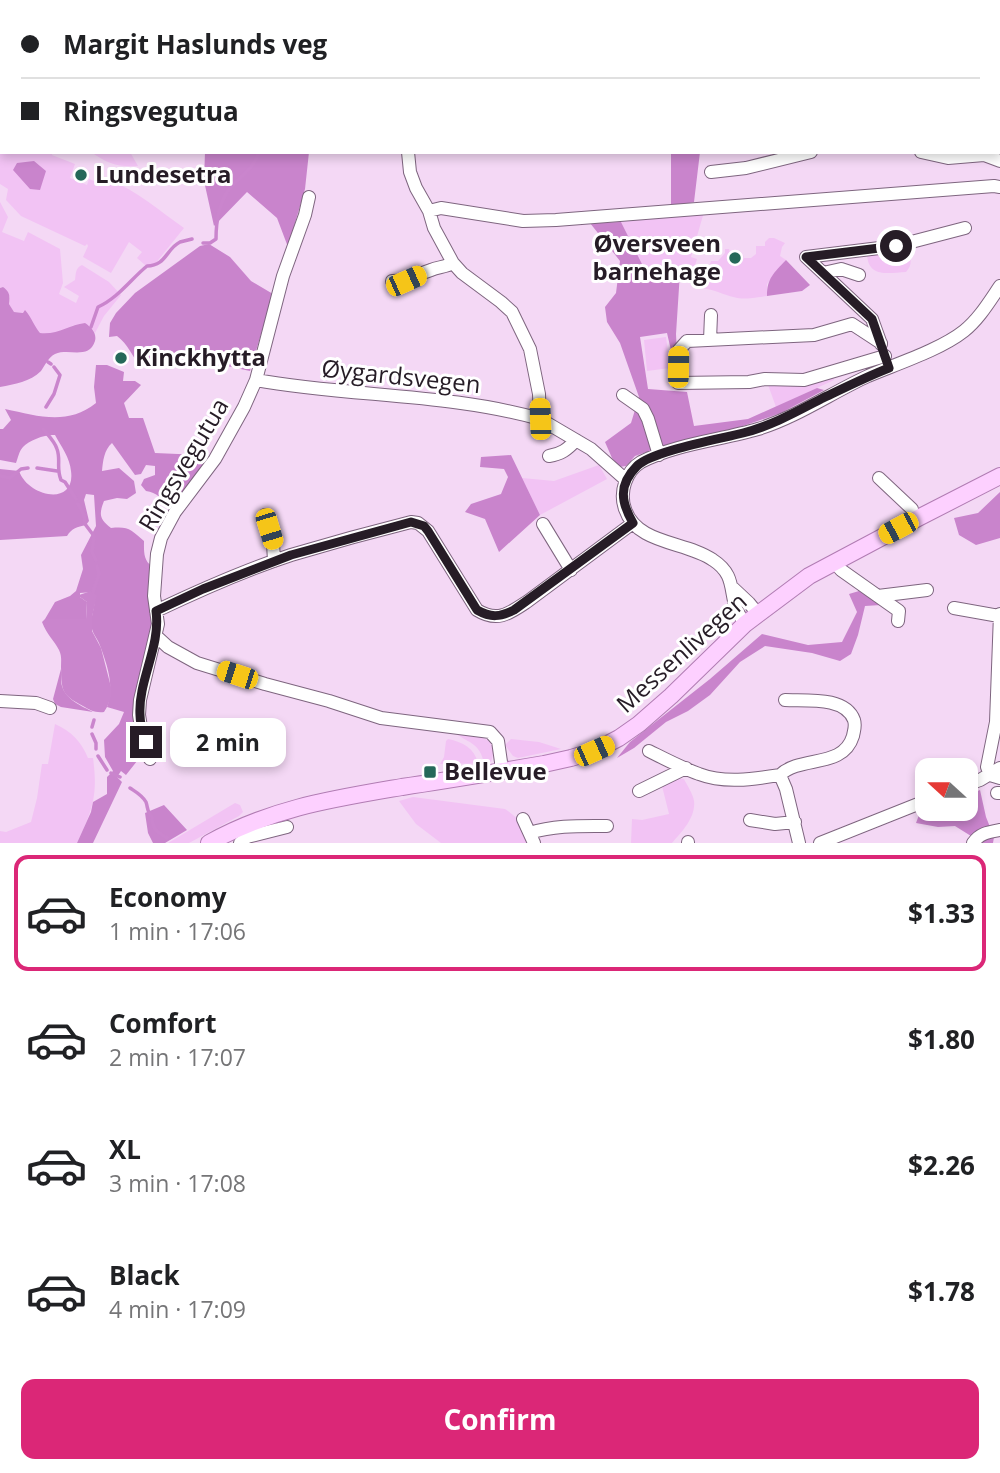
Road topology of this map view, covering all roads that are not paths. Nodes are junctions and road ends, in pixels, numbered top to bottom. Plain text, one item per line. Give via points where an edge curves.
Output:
1 (408, 154) edge
2 (803, 154) edge
3 (930, 154) edge
4 (1000, 161) edge
5 (710, 172) dead end
6 (1000, 187) edge
7 (309, 197) dead end
8 (429, 211) junction
9 (965, 228) dead end
10 (453, 263) junction
11 (823, 273) junction
12 (859, 275) dead end
13 (392, 281) dead end
14 (1000, 286) edge
15 (711, 315) dead end
16 (710, 340) junction
17 (881, 343) junction
18 (887, 362) junction
19 (256, 380) junction
20 (623, 396) dead end
21 (540, 419) junction
22 (576, 440) junction
23 (659, 455) junction
24 (549, 456) dead end
25 (1000, 476) edge
26 (879, 478) dead end
27 (626, 480) junction
28 (912, 509) dead end
29 (265, 515) dead end
30 (633, 523) junction
31 (543, 524) dead end
32 (274, 561) junction
33 (834, 562) junction
34 (571, 570) junction
35 (927, 590) dead end
36 (877, 596) junction
37 (954, 608) dead end
38 (156, 611) junction
39 (1000, 615) edge
40 (751, 619) junction
41 (898, 621) dead end
42 (156, 636) junction
43 (999, 685) edge
44 (785, 700) dead end
45 (0, 701) edge
46 (50, 708) dead end
47 (998, 712) edge
48 (649, 751) dead end
49 (150, 759) dead end
50 (686, 768) junction
51 (501, 771) junction
52 (996, 774) edge
53 (780, 775) junction
54 (978, 781) edge
55 (639, 791) dead end
56 (915, 805) edge
57 (523, 819) dead end
58 (750, 820) dead end
59 (795, 822) junction
60 (607, 826) dead end
61 (287, 827) dead end
62 (1000, 830) edge
63 (532, 838) edge
64 (209, 843) edge
65 (240, 843) edge
66 (799, 843) edge
67 (820, 843) edge
68 (973, 843) edge

1 - 8 street via 410,172
2 - 5 street
3 - 4 street via 948,158 984,155
6 - 8 street via 597,218 523,221 441,208
7 - 19 street, Ringsvegutua
8 - 10 street
9 - 11 street via 896,246 806,257
10 - 13 street via 406,281
10 - 21 street via 512,312 530,349
11 - 12 street via 841,269
11 - 17 street via 872,319
14 - 18 street via 964,331 947,342
15 - 16 street
16 - 17 street via 814,335 852,324
16 - 18 street via 687,341 679,350 678,383 804,380
17 - 18 street
18 - 23 street via 761,428
19 - 21 street, Øygardsvegen via 447,401
19 - 38 street, Ringsvegutua via 215,459 161,538
20 - 23 street via 643,409
21 - 22 street, Øygardsvegen
22 - 24 street via 561,454
22 - 27 street, Øygardsvegen
23 - 27 street via 638,464
25 - 33 main road, Messenlivegen
26 - 28 street
27 - 30 street via 625,509
29 - 32 street
30 - 34 street
30 - 40 street via 645,533 715,561 749,603
31 - 34 street
32 - 34 street via 418,523 428,531 477,610 499,617
32 - 38 street
33 - 36 street
33 - 40 main road, Messenlivegen
35 - 36 street
36 - 41 street via 900,611
37 - 39 street
38 - 42 street, Ringsvegutua
39 - 43 street
40 - 51 main road, Messenlivegen via 671,696 619,738 571,758
42 - 49 street, Ringsvegutua via 139,715
42 - 51 street via 197,663 381,718 490,732 498,741
43 - 47 street
44 - 53 street via 835,703 853,716 855,725 849,746 839,755 794,766
45 - 46 street
47 - 52 street via 987,767
48 - 50 street
50 - 53 street via 718,779
50 - 55 street
51 - 64 main road, Messenlivegen via 292,808
52 - 54 street
53 - 59 street
56 - 67 street
57 - 63 street
58 - 59 street
59 - 66 street
60 - 63 street via 541,830
61 - 65 street
62 - 68 street via 986,832

